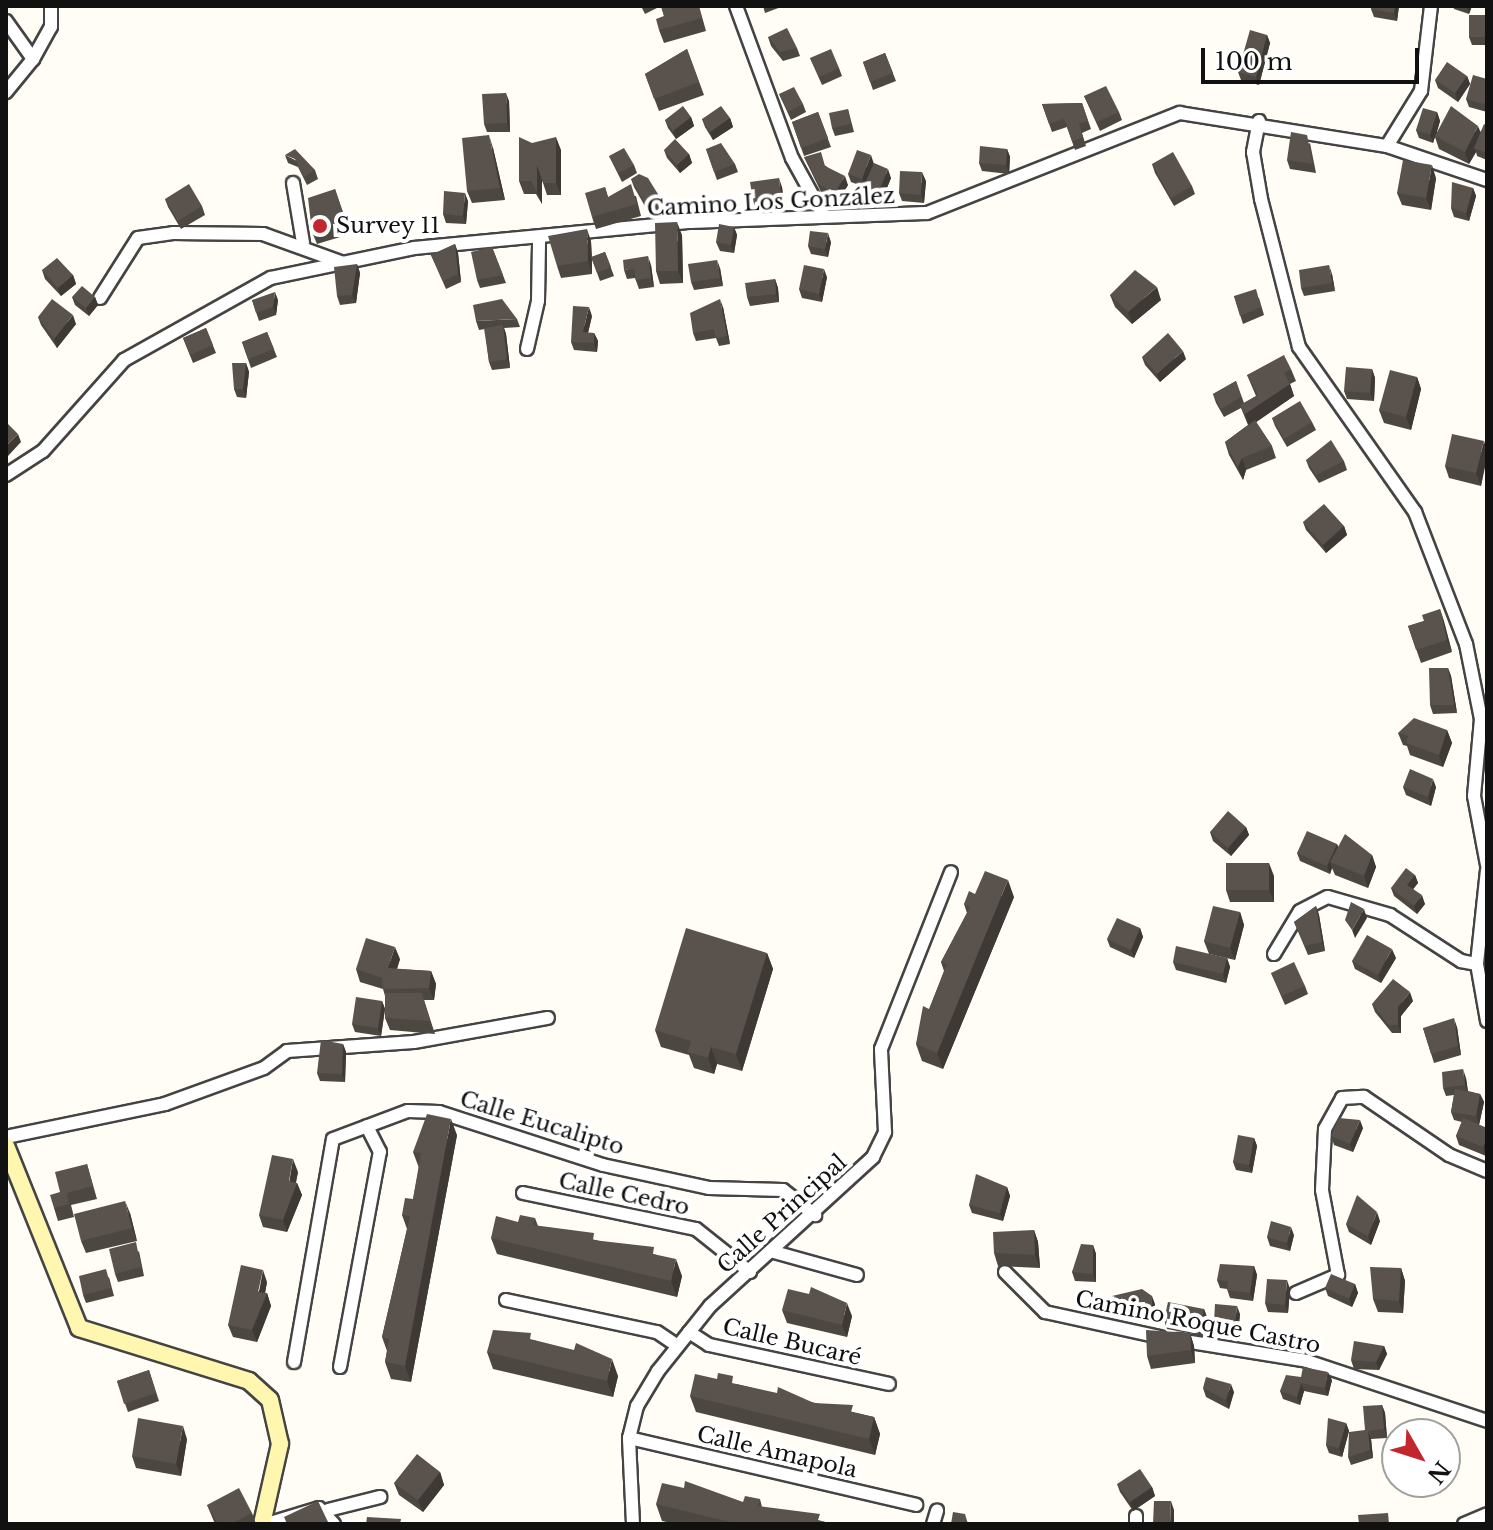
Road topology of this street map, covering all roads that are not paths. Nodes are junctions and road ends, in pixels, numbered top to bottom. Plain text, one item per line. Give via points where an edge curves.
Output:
1 (51, 6) edge
2 (736, 6) edge
3 (1431, 6) edge
4 (6, 21) edge
5 (33, 59) junction
6 (6, 92) edge
7 (1259, 121) junction
8 (1387, 146) junction
9 (1487, 180) edge
10 (293, 183) dead end
11 (824, 216) junction
12 (539, 241) junction
13 (303, 243) junction
14 (343, 263) junction
15 (100, 298) dead end
16 (527, 349) dead end
17 (6, 475) edge
18 (1480, 794) edge
19 (1487, 868) edge
20 (951, 872) dead end
21 (1274, 954) dead end
22 (1477, 964) junction
23 (548, 1018) dead end
24 (1487, 1021) edge
25 (367, 1126) junction
26 (6, 1137) edge
27 (6, 1146) edge
28 (1487, 1171) edge
29 (523, 1193) dead end
30 (815, 1215) junction
31 (774, 1252) junction
32 (750, 1272) junction
33 (1005, 1272) dead end
34 (857, 1275) dead end
35 (1296, 1293) dead end
36 (506, 1300) dead end
37 (689, 1332) junction
38 (678, 1346) junction
39 (294, 1362) dead end
40 (340, 1367) dead end
41 (889, 1384) dead end
42 (1487, 1421) edge
43 (629, 1438) junction
44 (380, 1497) dead end
45 (916, 1505) dead end
46 (328, 1510) junction
47 (1487, 1514) edge
48 (264, 1524) edge
49 (334, 1524) edge
50 (633, 1524) edge
51 (1464, 1524) edge

1 - 5 street via 51,27
2 - 11 street via 792,158
3 - 8 street via 1421,91
4 - 5 street
5 - 6 street
7 - 8 street, Camino Los González
7 - 11 street, Camino Los González via 1180,113 927,213
7 - 18 street via 1253,152 1261,199 1299,347 1415,512 1466,644 1481,719
8 - 9 street, Camino Los González
10 - 13 street
11 - 12 street, Camino Los González
12 - 14 street, Camino Los González via 414,248
12 - 16 street via 538,301
13 - 14 street
13 - 15 street via 237,231 138,238
14 - 17 street, Camino Los González via 271,278 124,360 43,451
18 - 19 street
19 - 22 street
20 - 30 street, Calle Principal via 881,1049 885,1132 873,1157
21 - 22 street via 1300,911 1328,897 1390,915 1461,961
22 - 24 street
23 - 26 street via 414,1042 287,1051 264,1068 165,1104
25 - 30 street, Calle Eucalipto via 408,1111 439,1112 603,1165 709,1188 783,1190
25 - 39 street, Calle Eucalipto via 333,1139
25 - 40 street via 380,1152
27 - 48 street via 79,1328 249,1381 270,1400 280,1444
28 - 35 street via 1449,1155 1364,1097 1342,1098 1325,1129 1322,1190 1338,1275
29 - 32 street, Calle Cedro via 696,1229
30 - 31 street, Calle Principal
31 - 32 street, Calle Principal
31 - 34 street
32 - 37 street, Calle Principal
33 - 42 street, Camino Roque Castro via 1045,1312 1307,1361
36 - 38 street via 657,1332
37 - 38 street, Calle Principal
37 - 41 street, Calle Bucaré via 709,1345
38 - 43 street, Calle Principal via 637,1406
43 - 45 street, Calle Amapola
43 - 50 street, Calle Principal
44 - 46 street
46 - 48 street
46 - 49 street
47 - 51 street

